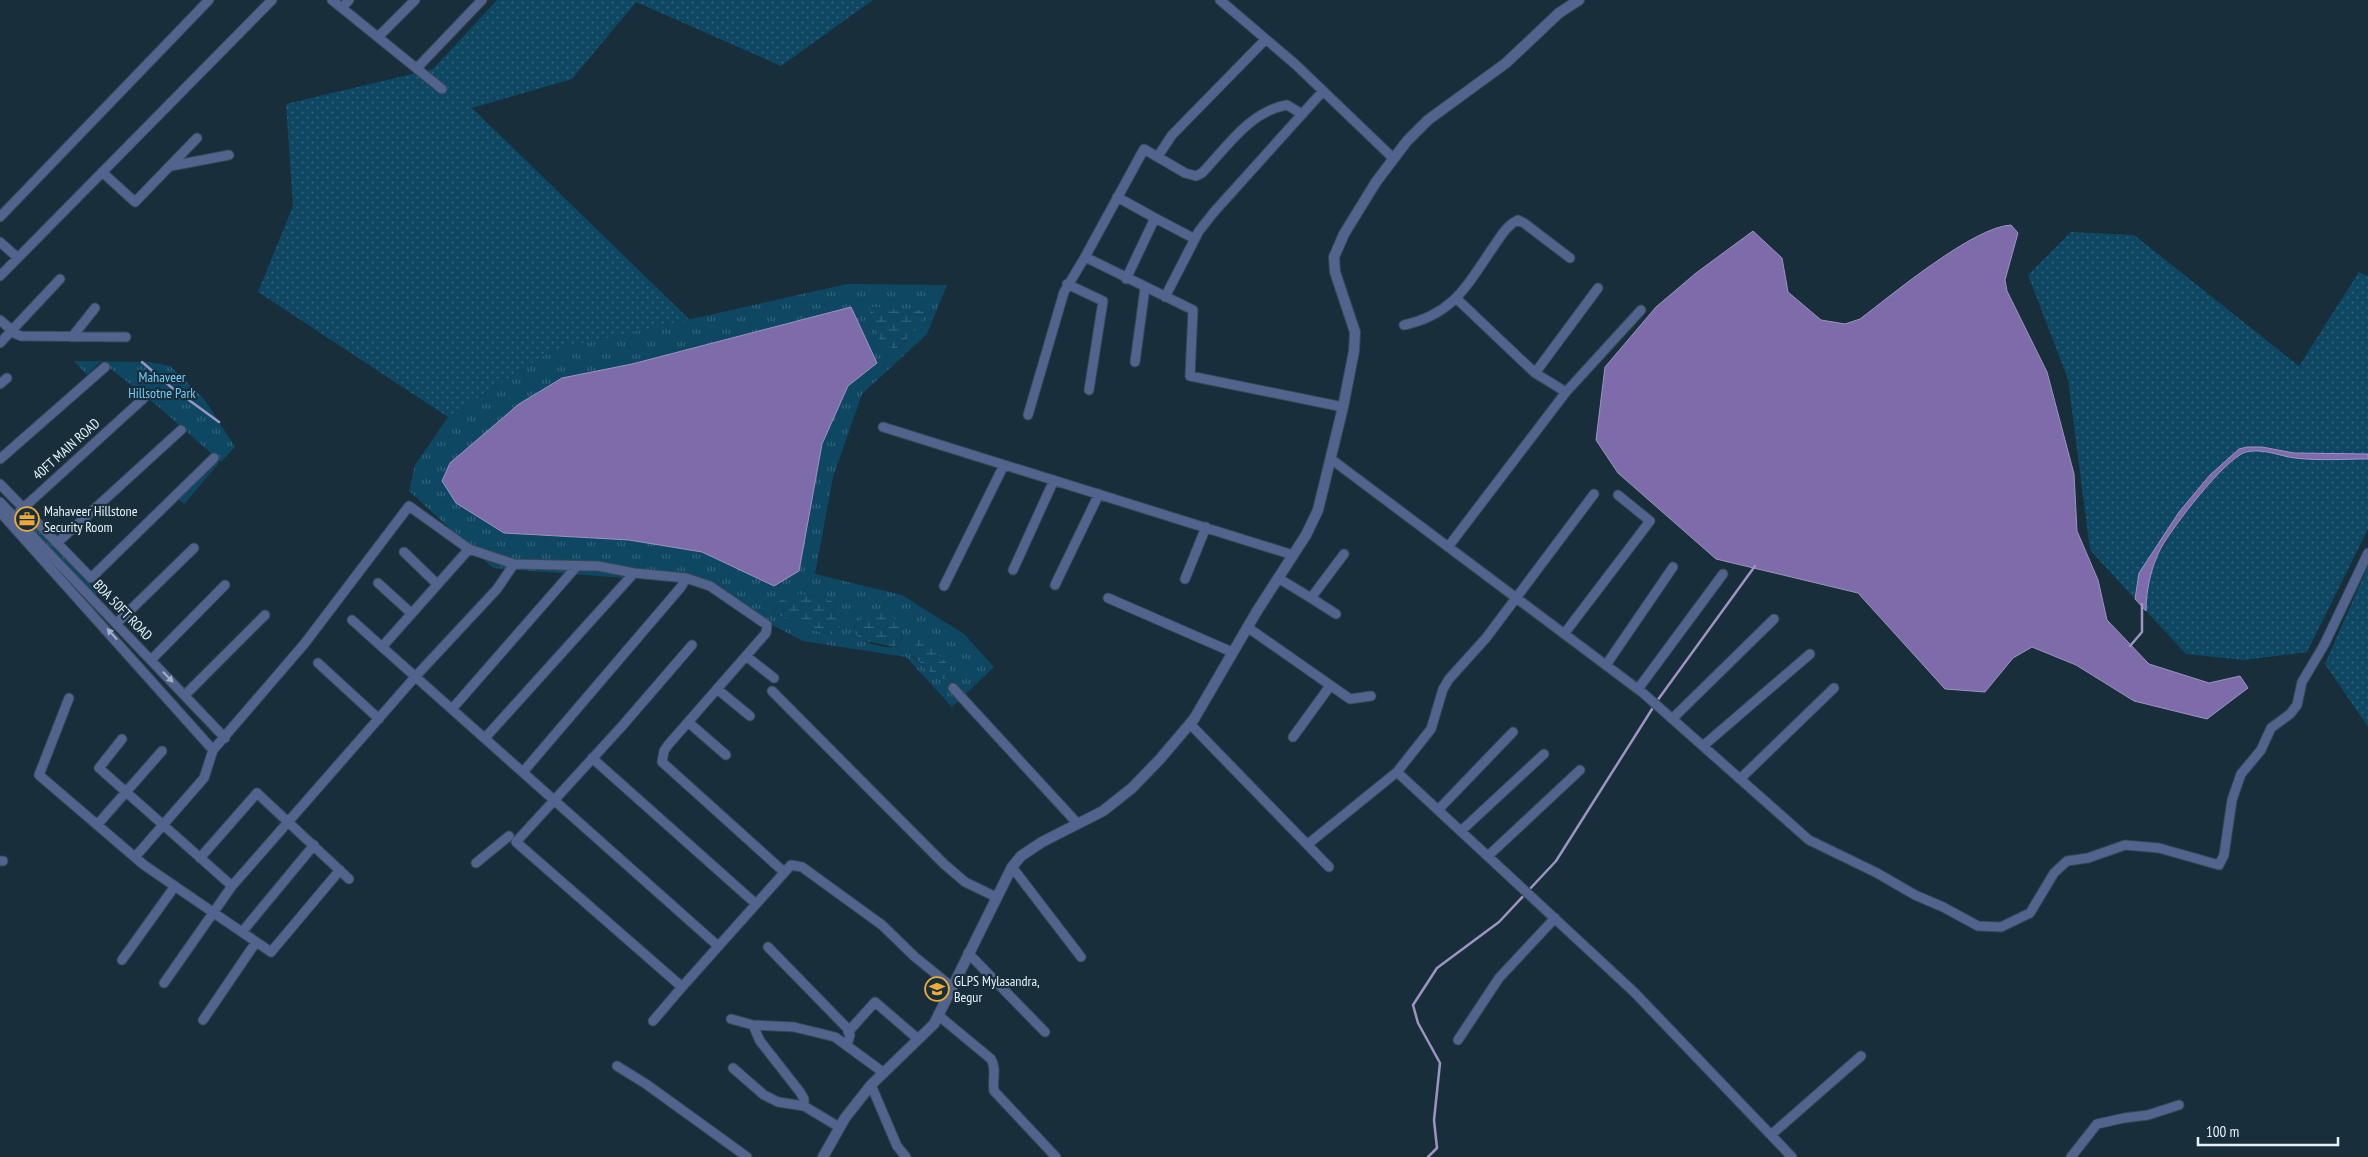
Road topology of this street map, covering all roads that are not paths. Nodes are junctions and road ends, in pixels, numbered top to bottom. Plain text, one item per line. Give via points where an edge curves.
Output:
1 (209, 0) edge
2 (272, 0) edge
3 (332, 0) edge
4 (349, 0) edge
5 (414, 0) edge
6 (482, 0) edge
7 (1220, 0) edge
8 (1579, 0) edge
9 (342, 8) junction
10 (378, 37) junction
11 (1265, 40) junction
12 (417, 68) junction
13 (442, 88) dead end
14 (1323, 91) junction
15 (1302, 114) junction
16 (198, 138) dead end
17 (229, 155) dead end
18 (1158, 156) junction
19 (1393, 158) junction
20 (171, 166) junction
21 (102, 172) junction
22 (1117, 197) junction
23 (0, 217) edge
24 (1156, 218) junction
25 (1195, 239) junction
26 (0, 242) edge
27 (1085, 257) junction
28 (18, 258) junction
29 (1570, 258) dead end
30 (0, 276) edge
31 (60, 279) dead end
32 (1126, 279) junction
33 (1067, 284) junction
34 (1145, 288) junction
35 (1598, 288) dead end
36 (1165, 297) junction
37 (1457, 299) junction
38 (95, 308) dead end
39 (1641, 310) dead end
40 (0, 320) edge
41 (1404, 325) dead end
42 (12, 331) junction
43 (72, 337) junction
44 (126, 337) dead end
45 (0, 343) edge
46 (1135, 362) dead end
47 (105, 367) dead end
48 (1535, 373) junction
49 (1089, 390) dead end
50 (1566, 392) junction
51 (144, 398) dead end
52 (1343, 407) junction
53 (1028, 415) dead end
54 (883, 427) dead end
55 (181, 430) dead end
56 (214, 458) dead end
57 (0, 459) edge
58 (1331, 459) junction
59 (1004, 464) junction
60 (1054, 480) junction
61 (0, 484) edge
62 (1099, 494) junction
63 (1594, 494) dead end
64 (1618, 495) dead end
65 (0, 502) edge
66 (23, 508) junction
67 (0, 512) edge
68 (11, 519) junction
69 (1206, 527) junction
70 (57, 543) junction
71 (1448, 547) junction
72 (194, 548) dead end
73 (469, 549) junction
74 (404, 552) dead end
75 (2368, 553) edge
76 (1293, 554) junction
77 (1344, 554) dead end
78 (514, 564) junction
79 (577, 566) junction
80 (1674, 567) dead end
81 (1013, 570) dead end
82 (634, 573) junction
83 (1723, 574) dead end
84 (686, 578) junction
85 (1278, 578) junction
86 (1185, 579) dead end
87 (378, 583) dead end
88 (437, 584) junction
89 (226, 585) dead end
90 (944, 586) dead end
91 (1055, 586) dead end
92 (1515, 597) junction
93 (1108, 598) dead end
94 (1310, 598) junction
95 (411, 613) junction
96 (1336, 614) dead end
97 (265, 615) dead end
98 (1774, 619) dead end
99 (352, 620) dead end
100 (117, 623) junction
101 (1247, 627) junction
102 (1564, 634) junction
103 (692, 645) dead end
104 (382, 647) junction
105 (1232, 652) junction
106 (1810, 654) dead end
107 (746, 656) junction
108 (151, 660) junction
109 (318, 663) dead end
110 (1606, 665) junction
111 (415, 677) junction
112 (774, 678) dead end
113 (1330, 686) junction
114 (953, 688) dead end
115 (1834, 688) dead end
116 (717, 689) junction
117 (1638, 689) junction
118 (772, 692) dead end
119 (185, 695) junction
120 (1371, 696) dead end
121 (69, 698) dead end
122 (452, 710) junction
123 (750, 716) dead end
124 (378, 719) junction
125 (1672, 719) junction
126 (688, 722) junction
127 (1190, 724) junction
128 (1513, 732) dead end
129 (225, 738) junction
130 (485, 738) junction
131 (1293, 738) dead end
132 (122, 739) dead end
133 (1703, 746) junction
134 (213, 750) junction
135 (162, 751) dead end
136 (1544, 754) dead end
137 (726, 756) dead end
138 (592, 758) junction
139 (1580, 770) dead end
140 (523, 772) junction
141 (1397, 772) junction
142 (1740, 779) junction
143 (124, 792) junction
144 (555, 800) junction
145 (1438, 810) junction
146 (288, 821) junction
147 (1078, 824) junction
148 (97, 825) junction
149 (162, 826) junction
150 (1461, 831) junction
151 (509, 836) dead end
152 (1308, 844) junction
153 (314, 845) junction
154 (1488, 856) junction
155 (135, 857) junction
156 (200, 858) junction
157 (476, 863) dead end
158 (1012, 867) junction
159 (1330, 867) dead end
160 (340, 870) junction
161 (784, 872) junction
162 (349, 878) dead end
163 (174, 886) junction
164 (232, 886) junction
165 (996, 897) junction
166 (756, 904) junction
167 (213, 912) junction
168 (1555, 918) junction
169 (242, 932) junction
170 (256, 942) junction
171 (718, 946) junction
172 (768, 947) dead end
173 (968, 953) junction
174 (1081, 957) dead end
175 (122, 960) dead end
176 (164, 983) dead end
177 (682, 987) junction
178 (952, 987) junction
179 (938, 1014) junction
180 (731, 1018) dead end
181 (203, 1020) dead end
182 (653, 1021) dead end
183 (753, 1025) junction
184 (848, 1032) junction
185 (1045, 1032) dead end
186 (918, 1040) junction
187 (1458, 1040) dead end
188 (847, 1045) junction
189 (1861, 1056) dead end
190 (617, 1066) dead end
191 (733, 1068) dead end
192 (884, 1073) junction
193 (871, 1085) junction
194 (2179, 1105) dead end
195 (804, 1106) junction
196 (839, 1127) junction
197 (1771, 1136) junction
198 (747, 1157) edge
199 (823, 1157) edge
200 (906, 1157) edge
201 (1056, 1157) edge
202 (1792, 1157) edge
203 (2071, 1157) edge

1 - 23 street
2 - 21 street
3 - 9 street
4 - 9 street
5 - 10 street
6 - 12 street
7 - 11 street
8 - 19 street via 1559,13 1506,63 1428,120
9 - 10 street
10 - 12 street
11 - 14 street
11 - 18 street via 1172,135
12 - 13 street
14 - 15 street
14 - 19 street
15 - 18 street via 1287,105 1255,117 1196,176
15 - 25 street via 1214,212
16 - 20 street
17 - 20 street
18 - 22 street via 1144,149
19 - 52 street via 1344,234 1334,256 1335,272 1355,332
20 - 21 street via 135,202
21 - 28 street
22 - 24 street
22 - 27 street
24 - 25 street
24 - 32 street
25 - 36 street
26 - 28 street
27 - 32 street
27 - 33 street
28 - 30 street
29 - 37 street via 1518,220 1506,229
31 - 42 street
32 - 34 street
33 - 49 street via 1103,301
33 - 53 street
34 - 36 street
34 - 46 street
35 - 48 street
36 - 52 street via 1193,310 1190,376
37 - 41 street via 1425,320
37 - 48 street
38 - 43 street
39 - 50 street
40 - 42 street
42 - 43 street via 21,336
42 - 45 street
43 - 44 street
47 - 57 street
48 - 50 street
50 - 71 street
51 - 66 street, 40FT MAIN ROAD
52 - 58 street
54 - 59 street
55 - 70 street
56 - 70 street via 91,578
58 - 71 street
58 - 76 street via 1318,510
59 - 60 street
59 - 90 street
60 - 62 street
60 - 81 street
61 - 66 street
62 - 69 street
62 - 91 street
63 - 92 street
64 - 102 street via 1650,521
65 - 68 street, BDA 50FT ROAD
66 - 68 street, 40FT MAIN ROAD
66 - 70 street
67 - 68 street, BDA 50FT ROAD
68 - 100 street, BDA 50FT ROAD
134 -> 68 street, BDA 50FT ROAD
69 - 76 street
69 - 86 street
71 - 92 street
72 - 100 street
73 - 78 street
73 - 88 street
73 - 129 street via 409,506 305,643
74 - 88 street
75 - 142 street via 2323,647 2302,682 2297,706 2271,728 2261,750 2241,774 2232,800 2224,855 2219,864 2159,848 2125,845 2088,858 2067,861 2054,873 2030,913 2001,927 1978,926 1809,840
76 - 85 street
77 - 94 street
78 - 79 street
78 - 111 street via 497,589
79 - 82 street via 598,566
79 - 122 street
80 - 110 street
82 - 84 street
82 - 130 street
83 - 117 street
84 - 107 street via 710,586 767,624 766,633
84 - 140 street
85 - 94 street
85 - 101 street
87 - 95 street
88 - 95 street
89 - 108 street
92 - 102 street
92 - 141 street via 1486,638 1449,679 1430,729
93 - 105 street
94 - 96 street
95 - 104 street
97 - 119 street
98 - 125 street
99 - 104 street
100 - 108 street, BDA 50FT ROAD
101 - 105 street
101 - 113 street
102 - 110 street
103 - 138 street
104 - 111 street
105 - 127 street
106 - 133 street
107 - 112 street
107 - 116 street
108 -> 119 street, BDA 50FT ROAD
109 - 124 street
110 - 117 street
111 - 122 street
111 - 124 street
113 - 120 street via 1350,699
113 - 131 street
114 - 147 street
115 - 142 street
116 - 123 street
116 - 126 street
117 - 125 street
118 - 165 street via 944,864 965,882
119 - 129 street, BDA 50FT ROAD
121 - 148 street via 39,775
122 - 130 street
124 - 146 street
125 - 133 street
126 - 137 street
126 - 161 street via 664,751 662,762
127 - 147 street via 1132,788 1104,811
127 - 152 street
128 - 145 street
129 - 134 street
130 - 140 street
132 - 143 street via 99,768
133 - 142 street
134 - 149 street via 204,778
135 - 143 street
136 - 150 street
138 - 144 street
138 - 166 street
139 - 154 street
140 - 144 street
141 - 145 street
141 - 152 street
143 - 148 street
143 - 149 street
144 - 171 street
144 - 177 street via 516,842
145 - 150 street
146 - 153 street
146 - 156 street via 257,792
146 - 164 street
147 - 158 street via 1042,842 1021,856
148 - 155 street
149 - 155 street
149 - 156 street
150 - 154 street
151 - 157 street
152 - 159 street
153 - 160 street
153 - 169 street
154 - 168 street
155 - 163 street
156 - 164 street
158 - 165 street
158 - 174 street
160 - 162 street
160 - 170 street via 270,952
161 - 166 street
161 - 178 street via 791,865 802,867 882,926
163 - 167 street
163 - 175 street
164 - 167 street
165 - 173 street
166 - 171 street
167 - 169 street
167 - 176 street
168 - 187 street via 1499,978
168 - 197 street via 1634,992
169 - 170 street
170 - 181 street
171 - 177 street
172 - 184 street
173 - 178 street
173 - 185 street
177 - 182 street
178 - 179 street
179 - 186 street via 934,1024
179 - 201 street via 991,1059 996,1066 994,1091
180 - 183 street
183 - 188 street via 818,1031
183 - 195 street via 760,1041 800,1092
184 - 186 street via 875,1002
184 - 188 street
186 - 192 street
188 - 192 street
189 - 197 street
190 - 198 street
191 - 195 street via 764,1095 778,1102
192 - 193 street
193 - 196 street
193 - 200 street via 896,1146
194 - 203 street via 2148,1115 2097,1124
195 - 196 street
196 - 199 street
197 - 202 street

